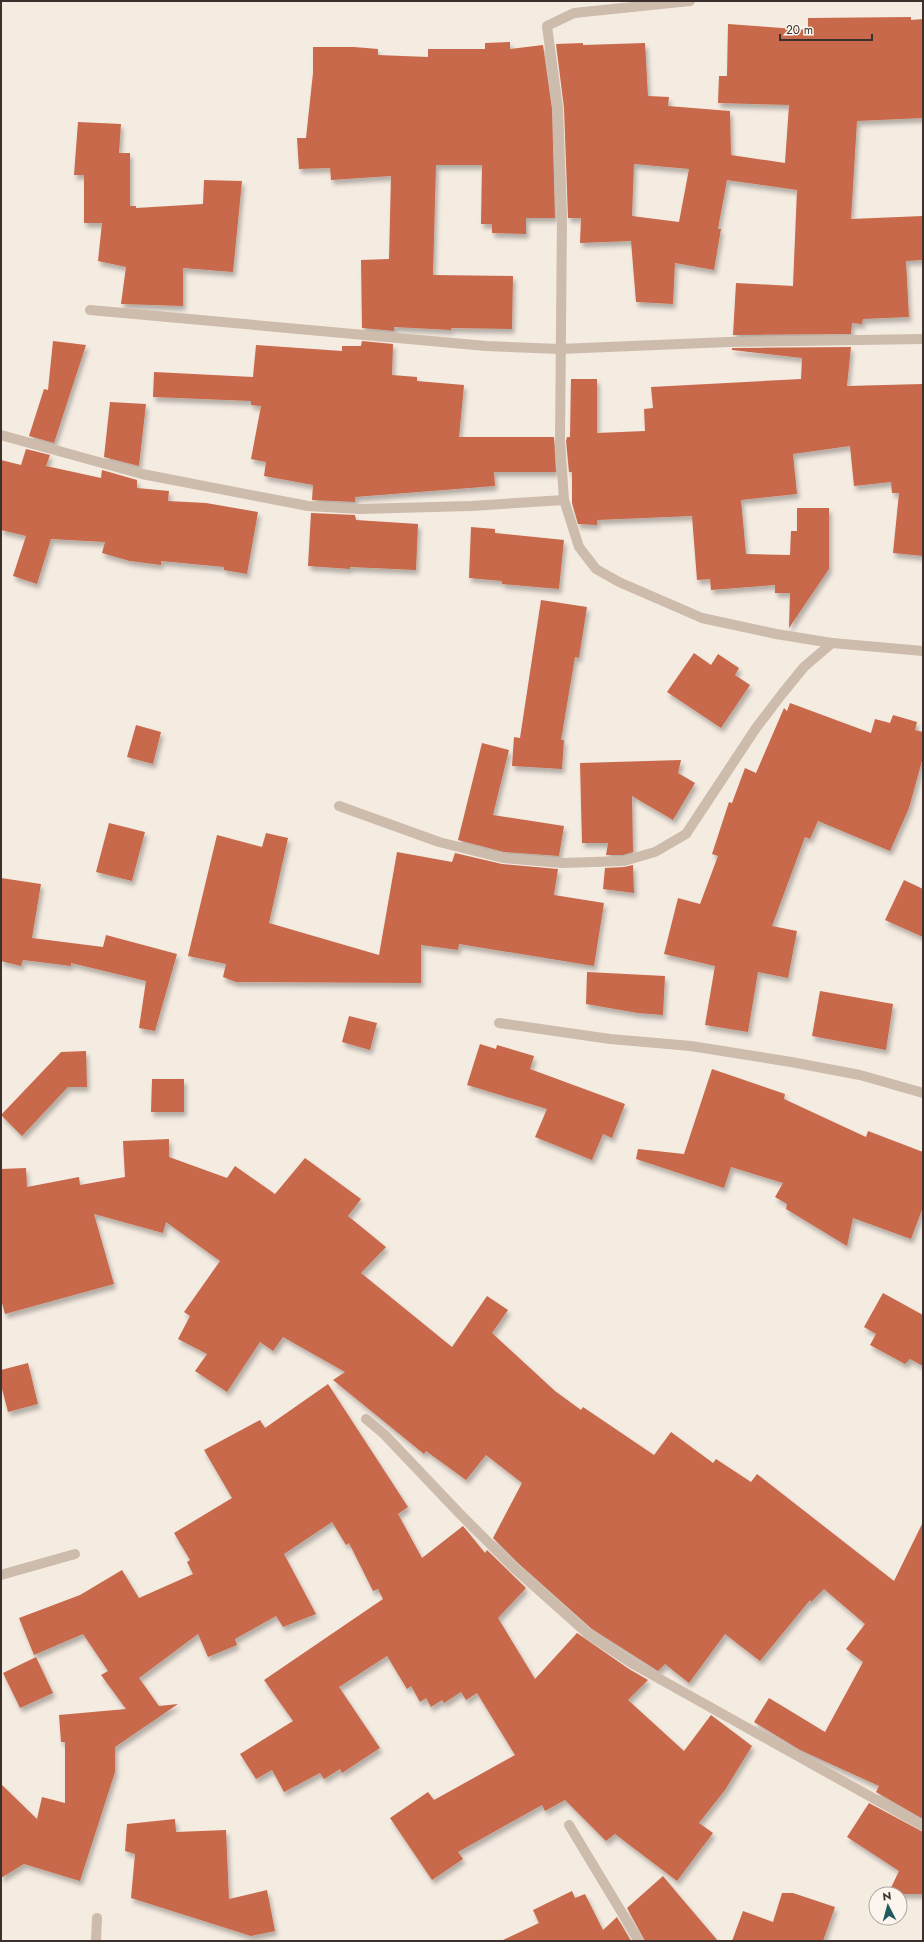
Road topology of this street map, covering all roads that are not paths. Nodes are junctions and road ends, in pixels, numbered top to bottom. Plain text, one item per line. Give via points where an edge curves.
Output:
1 (690, 1) edge
2 (90, 310) dead end
3 (923, 339) edge
4 (560, 349) junction
5 (1, 435) edge
6 (564, 500) junction
7 (832, 643) junction
8 (923, 651) edge
9 (339, 806) dead end
10 (499, 1023) dead end
11 (923, 1093) edge
12 (366, 1419) dead end
13 (75, 1554) dead end
14 (1, 1575) edge
15 (569, 1825) dead end
16 (923, 1826) edge
17 (97, 1918) dead end
18 (96, 1941) edge
19 (639, 1941) edge

1 - 4 street via 574,13 547,26 558,108 562,215
2 - 4 street via 479,346
3 - 4 street via 728,342
4 - 6 street via 560,441
5 - 6 street via 142,474 308,506 366,509
6 - 7 street via 579,547 596,569 619,582 702,618
7 - 8 street
7 - 9 street via 804,667 756,728 686,834 655,852 624,860 562,863 503,858 440,842
10 - 11 street via 610,1039 691,1046 783,1061 860,1074
12 - 16 street via 384,1434 514,1568 588,1634 633,1664
13 - 14 street
15 - 19 street
17 - 18 street

